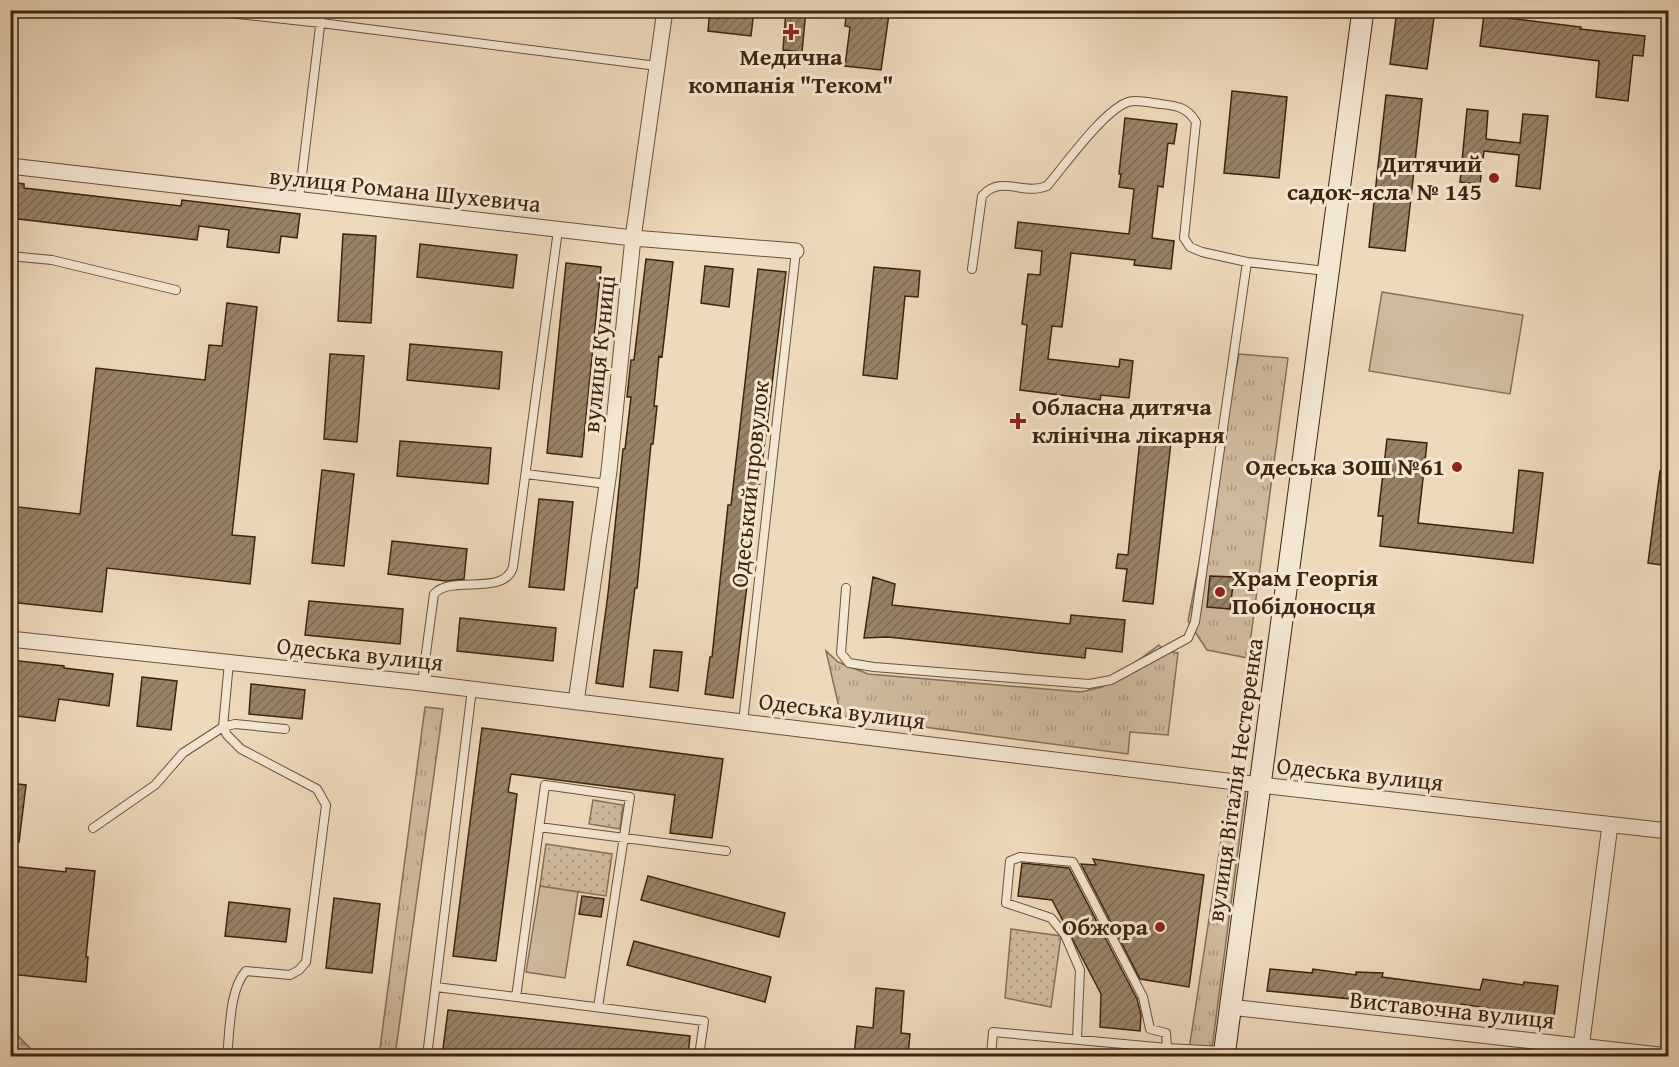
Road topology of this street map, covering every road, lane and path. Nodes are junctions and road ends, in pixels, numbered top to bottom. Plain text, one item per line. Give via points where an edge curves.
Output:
1 (201, 10) edge
2 (322, 10) edge
3 (666, 10) edge
4 (1363, 10) edge
5 (321, 23) junction
6 (659, 67) junction
7 (10, 166) edge
8 (299, 201) junction
9 (558, 230) junction
10 (633, 238) junction
11 (796, 250) joint
12 (10, 256) edge
13 (1247, 262) junction
14 (972, 269) dead end
15 (1328, 271) junction
16 (176, 290) dead end
17 (526, 474) junction
18 (607, 484) junction
19 (846, 588) dead end
20 (10, 639) edge
21 (229, 662) junction
22 (422, 683) junction
23 (472, 689) junction
24 (576, 702) junction
25 (743, 722) junction
26 (223, 727) junction
27 (285, 729) dead end
28 (1260, 785) junction
29 (1610, 825) junction
30 (539, 827) junction
31 (93, 828) dead end
32 (1668, 831) edge
33 (624, 838) junction
34 (726, 851) dead end
35 (436, 987) junction
36 (516, 997) junction
37 (598, 1006) junction
38 (1230, 1007) junction
39 (1077, 1039) junction
40 (1167, 1048) junction
41 (1581, 1052) edge
42 (1224, 1054) edge
43 (227, 1056) edge
44 (428, 1056) edge
45 (699, 1056) edge
46 (991, 1056) edge
47 (1158, 1056) edge
48 (1668, 1056) edge

1 - 5 lane
2 - 5 lane
3 - 6 street, вулиця Куниці
4 - 15 main road, вулиця Віталія Нестеренка
5 - 6 lane
5 - 8 lane
6 - 10 street, вулиця Куниці
7 - 8 street, вулиця Романа Шухевича
8 - 9 street, вулиця Романа Шухевича
9 - 10 street, вулиця Романа Шухевича
9 - 17 lane
10 - 11 street, вулиця Романа Шухевича
10 - 18 street, вулиця Куниці
11 - 25 lane, Одеський провулок
12 - 16 lane via 51,260
13 - 14 lane via 1202,252 1190,247 1184,238 1196,122 1190,111 1130,101 1099,124 1047,186 990,187 982,196
13 - 15 lane
13 - 19 lane via 1195,622 1188,638 1111,680 1089,684 874,667 849,663 841,653
15 - 28 main road, вулиця Віталія Нестеренка
17 - 18 lane
17 - 22 lane via 512,572 502,580 446,587 434,594
18 - 24 street, вулиця Куниці
20 - 21 street, Одеська вулиця
21 - 22 street, Одеська вулиця
21 - 26 lane
22 - 23 street, Одеська вулиця
23 - 24 street, Одеська вулиця
23 - 35 lane
24 - 25 street, Одеська вулиця
25 - 28 street, Одеська вулиця
26 - 27 lane via 235,724
26 - 31 lane via 183,753 155,785
26 - 43 lane via 242,749 317,789 326,805 306,962 290,975 246,971 238,979
28 - 29 street, Одеська вулиця
28 - 38 main road, вулиця Віталія Нестеренка
29 - 32 street, Одеська вулиця
29 - 41 street
30 - 33 lane
30 - 33 lane via 545,785 630,797
30 - 36 lane
33 - 34 lane
33 - 37 lane
35 - 36 lane
35 - 44 lane
36 - 37 lane
37 - 45 lane via 704,1021
38 - 41 street, Виставочна вулиця
38 - 42 main road, вулиця Віталія Нестеренка
39 - 40 lane
39 - 40 lane via 1080,970 1065,935 1051,918 1006,903 1010,861 1020,856 1073,862 1143,997 1150,1029 1166,1034
39 - 46 lane via 993,1032
40 - 42 lane
40 - 47 lane
41 - 48 street, Виставочна вулиця

